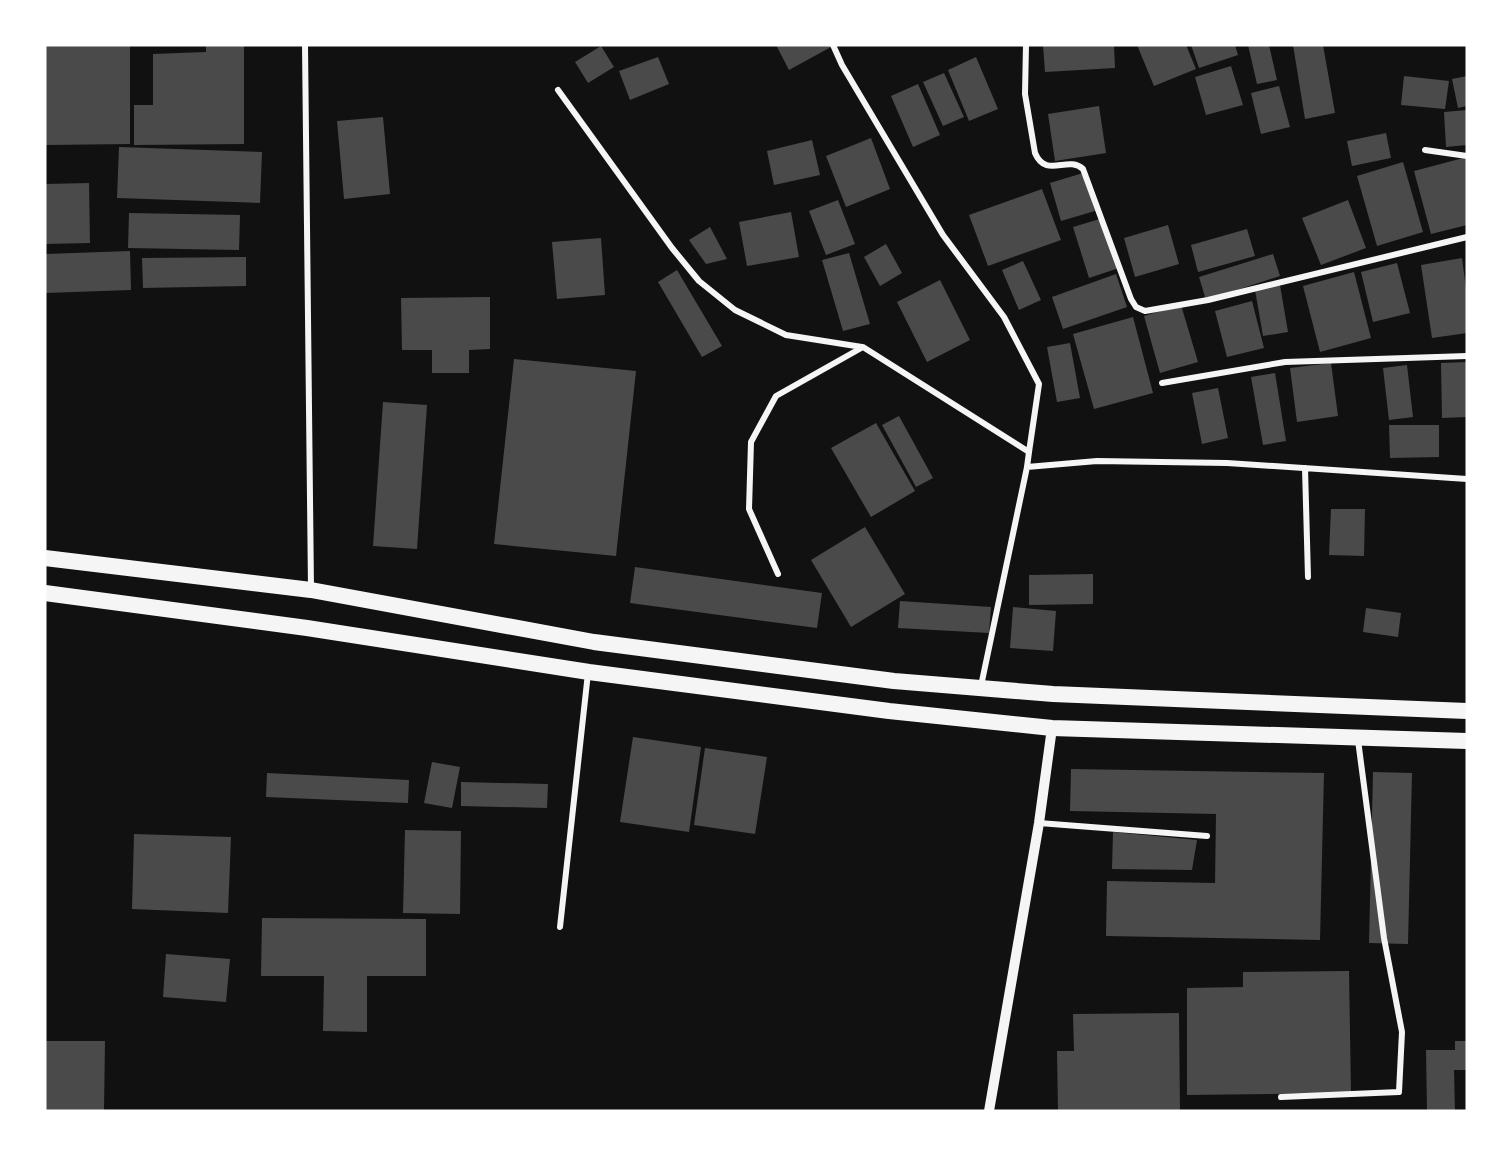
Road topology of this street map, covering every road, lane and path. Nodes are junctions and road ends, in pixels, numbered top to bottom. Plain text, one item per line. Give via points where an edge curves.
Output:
1 (305, 45) edge
2 (833, 45) edge
3 (1026, 45) edge
4 (558, 90) dead end
5 (1425, 150) dead end
6 (1467, 156) edge
7 (1467, 237) edge
8 (863, 347) junction
9 (1467, 356) edge
10 (1162, 383) dead end
11 (1029, 452) junction
12 (1027, 466) junction
13 (1305, 468) junction
14 (1467, 479) edge
15 (45, 558) edge
16 (778, 574) dead end
17 (1308, 577) dead end
18 (311, 590) junction
19 (45, 593) edge
20 (588, 672) junction
21 (981, 689) junction
22 (1467, 711) edge
23 (1052, 728) junction
24 (1358, 739) junction
25 (1467, 741) edge
26 (1039, 823) junction
27 (1207, 836) dead end
28 (560, 927) dead end
29 (1281, 1097) dead end
30 (989, 1111) edge

1 - 18 street
2 - 11 street via 943,235 1004,317 1038,384
3 - 7 street via 1025,94 1038,160 1044,165 1074,165 1083,169 1131,300 1145,311 1208,300
4 - 8 street via 699,281 735,310 786,335
5 - 6 street
8 - 11 street
8 - 16 street via 776,396 751,442 749,509
9 - 10 street via 1285,362
11 - 12 street
12 - 13 street via 1097,461
12 - 21 street
13 - 14 street
13 - 17 street
15 - 18 highway
18 - 21 highway via 594,642
19 - 20 highway via 307,628
20 - 23 highway
20 - 28 street
21 - 22 highway
23 - 24 highway
23 - 26 street
24 - 25 highway
24 - 29 street via 1384,938 1402,1032 1400,1092
26 - 27 street
26 - 30 street

